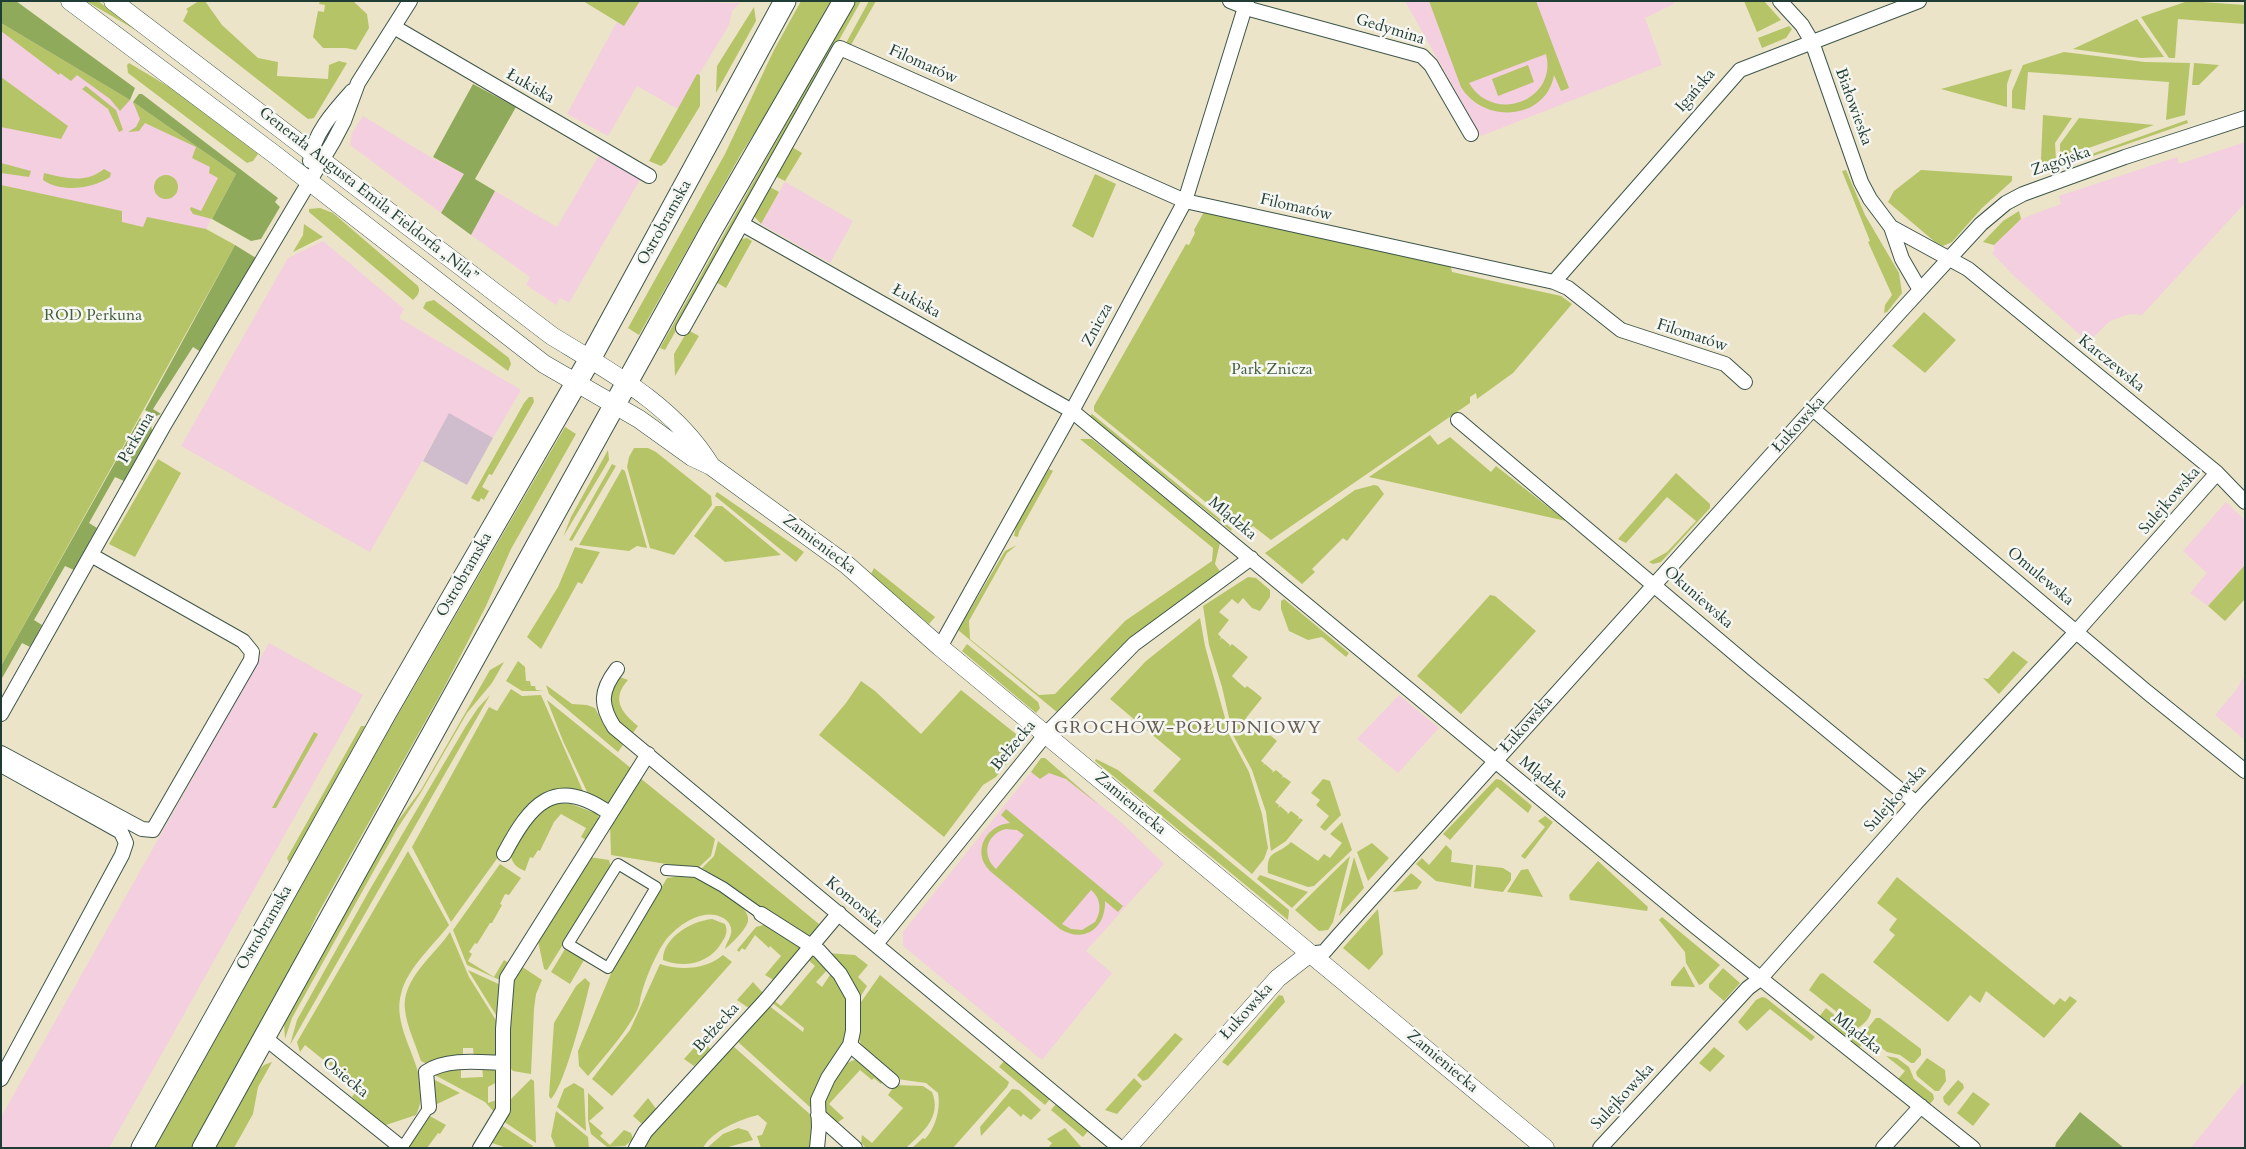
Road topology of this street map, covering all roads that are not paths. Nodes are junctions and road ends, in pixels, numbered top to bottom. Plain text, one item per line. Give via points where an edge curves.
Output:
1 (70, 1) edge
2 (114, 1) edge
3 (410, 1) edge
4 (844, 1) edge
5 (1230, 1) edge
6 (1780, 1) edge
7 (1919, 1) edge
8 (778, 3) edge
9 (1246, 4) edge
10 (394, 27) junction
11 (1812, 42) junction
12 (2245, 118) edge
13 (1471, 134) dead end
14 (316, 155) junction
15 (649, 176) dead end
16 (308, 182) junction
17 (1185, 201) junction
18 (742, 224) junction
19 (1891, 227) junction
20 (1950, 258) junction
21 (1554, 282) junction
22 (1920, 290) junction
23 (683, 328) dead end
24 (590, 359) junction
25 (627, 382) junction
26 (1745, 382) dead end
27 (575, 384) junction
28 (615, 406) junction
29 (1814, 410) junction
30 (1072, 411) junction
31 (1458, 420) dead end
32 (711, 466) junction
33 (2217, 473) junction
34 (2245, 502) edge
35 (91, 555) junction
36 (1251, 558) junction
37 (1654, 584) junction
38 (2077, 631) junction
39 (940, 647) junction
40 (616, 669) dead end
41 (1, 714) edge
42 (1046, 734) junction
43 (1, 753) edge
44 (648, 754) junction
45 (1495, 761) junction
46 (1, 765) edge
47 (2245, 771) edge
48 (1916, 802) junction
49 (609, 813) junction
50 (504, 854) dead end
51 (666, 870) dead end
52 (656, 887) joint
53 (839, 913) junction
54 (761, 914) joint
55 (876, 944) junction
56 (811, 946) junction
57 (1309, 954) junction
58 (1760, 979) junction
59 (264, 1038) junction
60 (850, 1045) junction
61 (503, 1063) junction
62 (1, 1079) edge
63 (892, 1081) dead end
64 (1921, 1106) junction
65 (429, 1107) joint
66 (818, 1115) junction
67 (636, 1145) edge
68 (142, 1148) edge
69 (203, 1148) edge
70 (402, 1148) edge
71 (480, 1148) edge
72 (817, 1148) edge
73 (855, 1148) edge
74 (1120, 1148) edge
75 (1127, 1148) edge
76 (1545, 1148) edge
77 (1600, 1148) edge
78 (1883, 1148) edge
79 (1973, 1148) edge

1 - 16 street, Generała Augusta Emila Fieldorfa „Nila”
2 - 14 street, Generała Augusta Emila Fieldorfa „Nila”
3 - 10 street, Perkuna
4 - 25 main road
5 - 9 street, Gedymina
6 - 11 street, Białowieska
7 - 11 street, Igańska
8 - 24 main road, Ostrobramska
9 - 13 street, Gedymina via 1422,56 1431,65
9 - 17 street, Znicza
10 - 14 street, Perkuna via 358,83 344,121
10 - 15 street, Łukiska
11 - 19 street, Białowieska via 1861,182
11 - 21 street, Igańska via 1751,64 1731,78
12 - 20 street, Zagójska via 2023,194 1995,212
14 - 16 street, Perkuna
14 - 24 street, Generała Augusta Emila Fieldorfa „Nila” via 552,336
16 - 27 street, Generała Augusta Emila Fieldorfa „Nila” via 544,364
16 - 35 street, Perkuna via 163,426
17 - 18 street, Filomatów via 840,48
17 - 21 street, Filomatów
17 - 30 street, Znicza
18 - 23 street
18 - 30 street, Łukiska
19 - 20 street, Białowieska
19 - 22 street, Białowieska via 1902,259
20 - 22 street, Zagójska
20 - 33 street, Karczewska via 1968,269
21 - 26 street, Filomatów via 1568,288 1621,330 1725,364
22 - 29 street, Łukowska
24 - 25 street, Generała Augusta Emila Fieldorfa „Nila”
24 - 27 main road, Ostrobramska
25 - 28 main road
25 - 32 street, Zamieniecka via 682,427 700,447
27 - 28 street, Zamieniecka
27 - 68 main road, Ostrobramska via 389,706
28 - 32 street, Zamieniecka
28 - 59 main road
29 - 37 street, Łukowska
29 - 38 street, Omulewska
30 - 36 street, Mlądzka
30 - 39 street, Znicza
31 - 37 street, Okuniewska
32 - 39 street, Zamieniecka via 847,565
33 - 34 street, Karczewska
33 - 38 street, Sulejkowska
35 - 41 street, Perkuna
35 - 43 street via 243,641 252,652 251,660 153,830 142,829
36 - 42 street, Bełżecka via 1134,644
36 - 45 street, Mlądzka
37 - 45 street, Łukowska
37 - 48 street, Okuniewska
38 - 47 street, Omulewska
38 - 48 street, Sulejkowska
39 - 42 street, Zamieniecka
40 - 44 street, Komorska via 606,687 603,699 605,713 614,727
42 - 55 street, Bełżecka
42 - 57 street, Zamieniecka
44 - 49 street
44 - 53 street, Komorska
45 - 57 street, Łukowska via 1324,952
45 - 58 street, Mlądzka
46 - 62 street via 121,832 126,843
48 - 58 street, Sulejkowska
49 - 50 street via 600,806 570,796 547,798 534,807 518,827
49 - 61 street via 508,978
51 - 54 street via 696,872
52 - 52 street via 618,864 568,944 608,968
53 - 55 street, Komorska
53 - 56 street, Bełżecka
54 - 56 street
55 - 74 street, Komorska
56 - 60 street via 840,974 853,997
56 - 67 street, Bełżecka
57 - 75 street, Łukowska via 1278,978
57 - 76 street, Zamieniecka
58 - 64 street, Mlądzka
58 - 77 street, Sulejkowska via 1748,988
59 - 69 main road
59 - 70 street, Osiecka
60 - 63 street
60 - 66 street via 823,1087 818,1100
61 - 65 street via 434,1066 426,1072
61 - 71 street via 503,1110
64 - 78 street
64 - 79 street, Mlądzka
65 - 70 street
66 - 72 street
66 - 73 street

